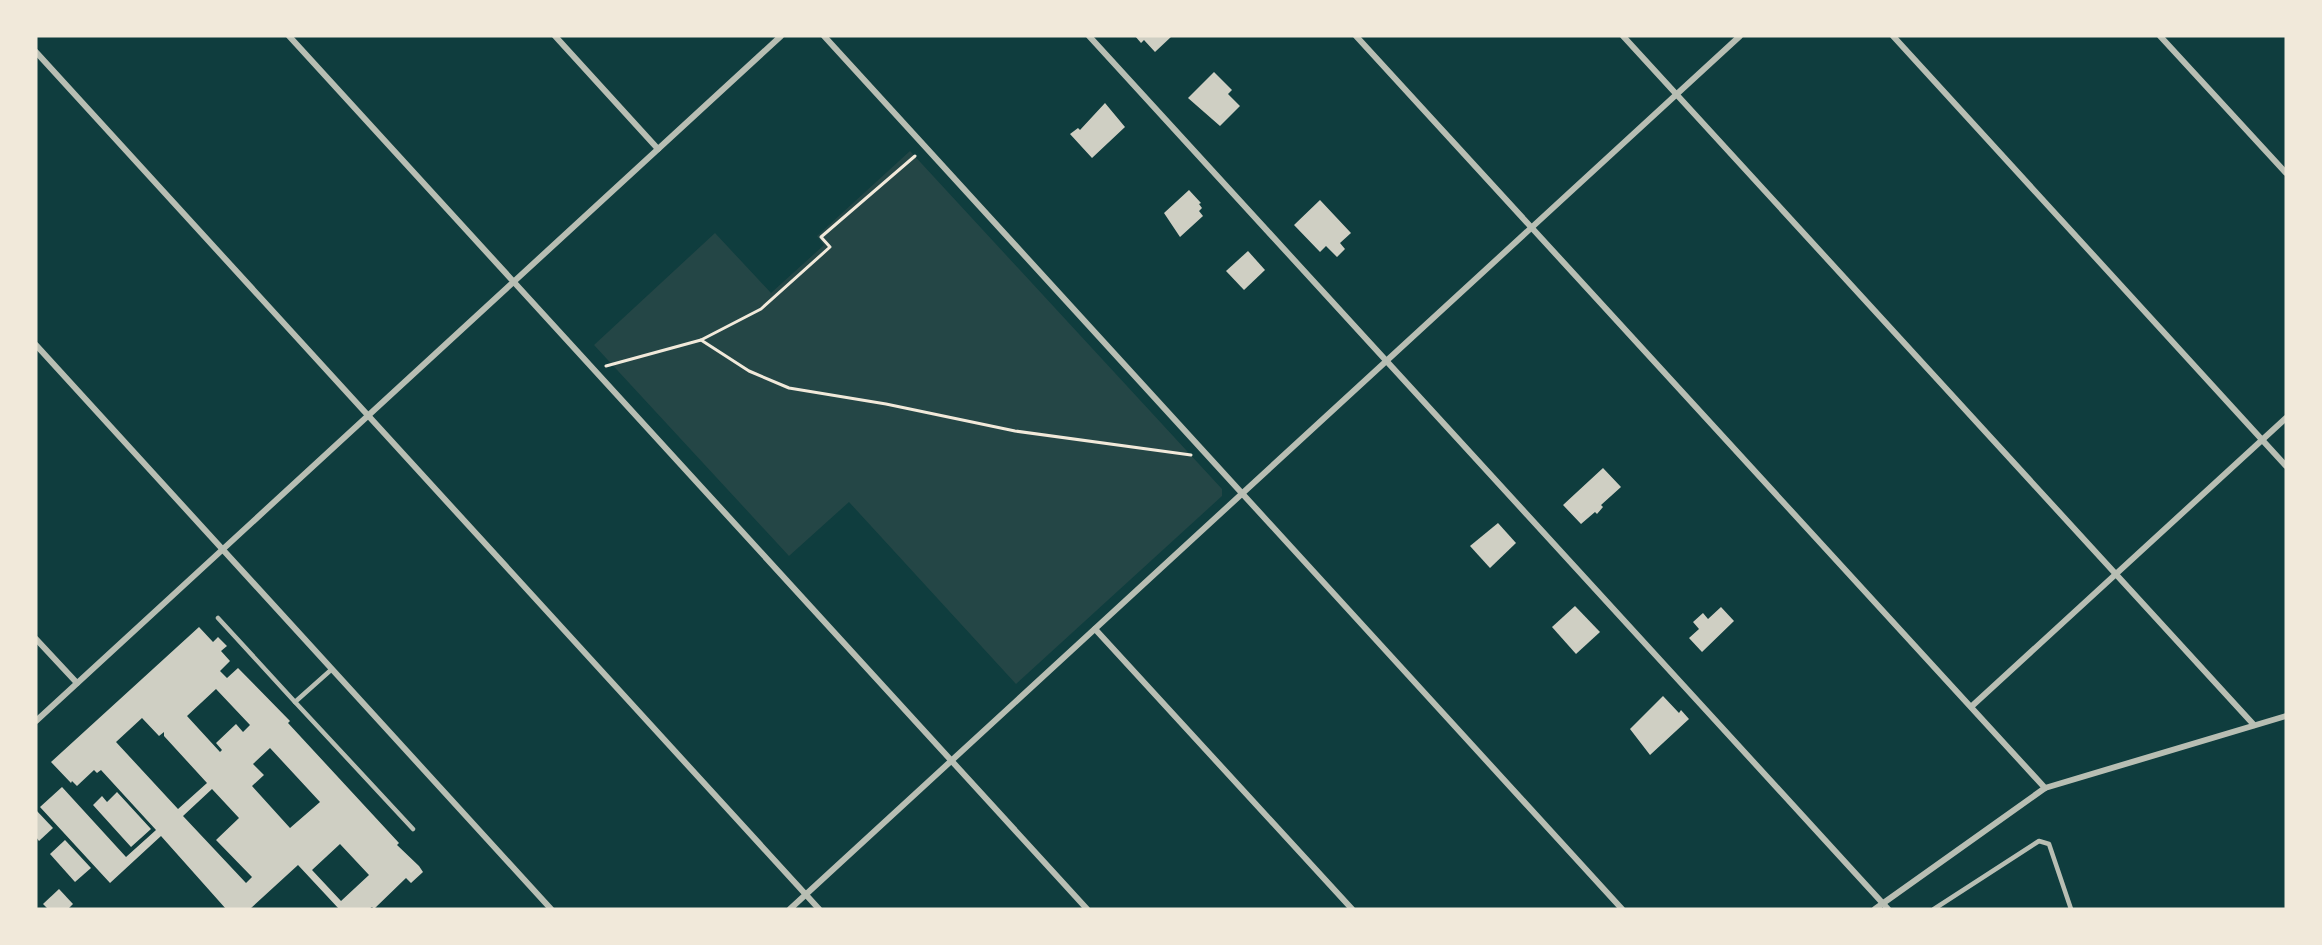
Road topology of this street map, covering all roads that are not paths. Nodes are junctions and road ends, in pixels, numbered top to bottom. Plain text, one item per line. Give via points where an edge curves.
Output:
1 (289, 36) edge
2 (555, 36) edge
3 (781, 36) edge
4 (824, 36) edge
5 (1089, 36) edge
6 (1356, 36) edge
7 (1623, 36) edge
8 (1740, 36) edge
9 (1893, 36) edge
10 (2160, 36) edge
11 (36, 52) edge
12 (1676, 94) junction
13 (658, 149) junction
14 (2286, 173) edge
15 (1532, 227) junction
16 (512, 283) junction
17 (36, 345) edge
18 (1386, 362) junction
19 (367, 416) junction
20 (2286, 418) edge
21 (2262, 440) junction
22 (2286, 466) edge
23 (1244, 494) junction
24 (222, 550) junction
25 (2117, 573) junction
26 (218, 618) dead end
27 (1095, 629) junction
28 (36, 639) edge
29 (332, 669) junction
30 (76, 683) junction
31 (296, 702) junction
32 (1972, 706) junction
33 (2286, 716) edge
34 (36, 721) edge
35 (2254, 725) junction
36 (952, 761) junction
37 (2044, 788) junction
38 (413, 829) dead end
39 (806, 895) junction
40 (1882, 901) junction
41 (551, 909) edge
42 (790, 909) edge
43 (819, 909) edge
44 (1087, 909) edge
45 (1352, 909) edge
46 (1622, 909) edge
47 (1875, 909) edge
48 (1888, 909) edge
49 (1934, 909) edge
50 (2071, 909) edge

1 - 16 street
2 - 13 street
3 - 13 street
4 - 23 street
5 - 18 street
6 - 15 street
7 - 12 street
8 - 12 street
9 - 21 street
10 - 14 street
11 - 19 street
12 - 15 street
12 - 25 street
13 - 16 street
15 - 18 street
15 - 32 street
16 - 19 street
16 - 36 street via 596,369
17 - 24 street
18 - 23 street
18 - 40 street
19 - 24 street
19 - 39 street
20 - 21 street
21 - 22 street
21 - 25 street
23 - 27 street
23 - 46 street
24 - 29 street
24 - 30 street
25 - 32 street
25 - 35 street
26 - 31 lane
27 - 36 street
27 - 45 street
28 - 30 street
29 - 31 lane
29 - 41 street
30 - 34 street
31 - 38 lane
32 - 37 street
33 - 35 street
35 - 37 street
36 - 39 street
36 - 44 street
37 - 40 street
39 - 42 street
39 - 43 street
40 - 47 street
40 - 48 street
49 - 50 lane via 2042,842 2049,844

